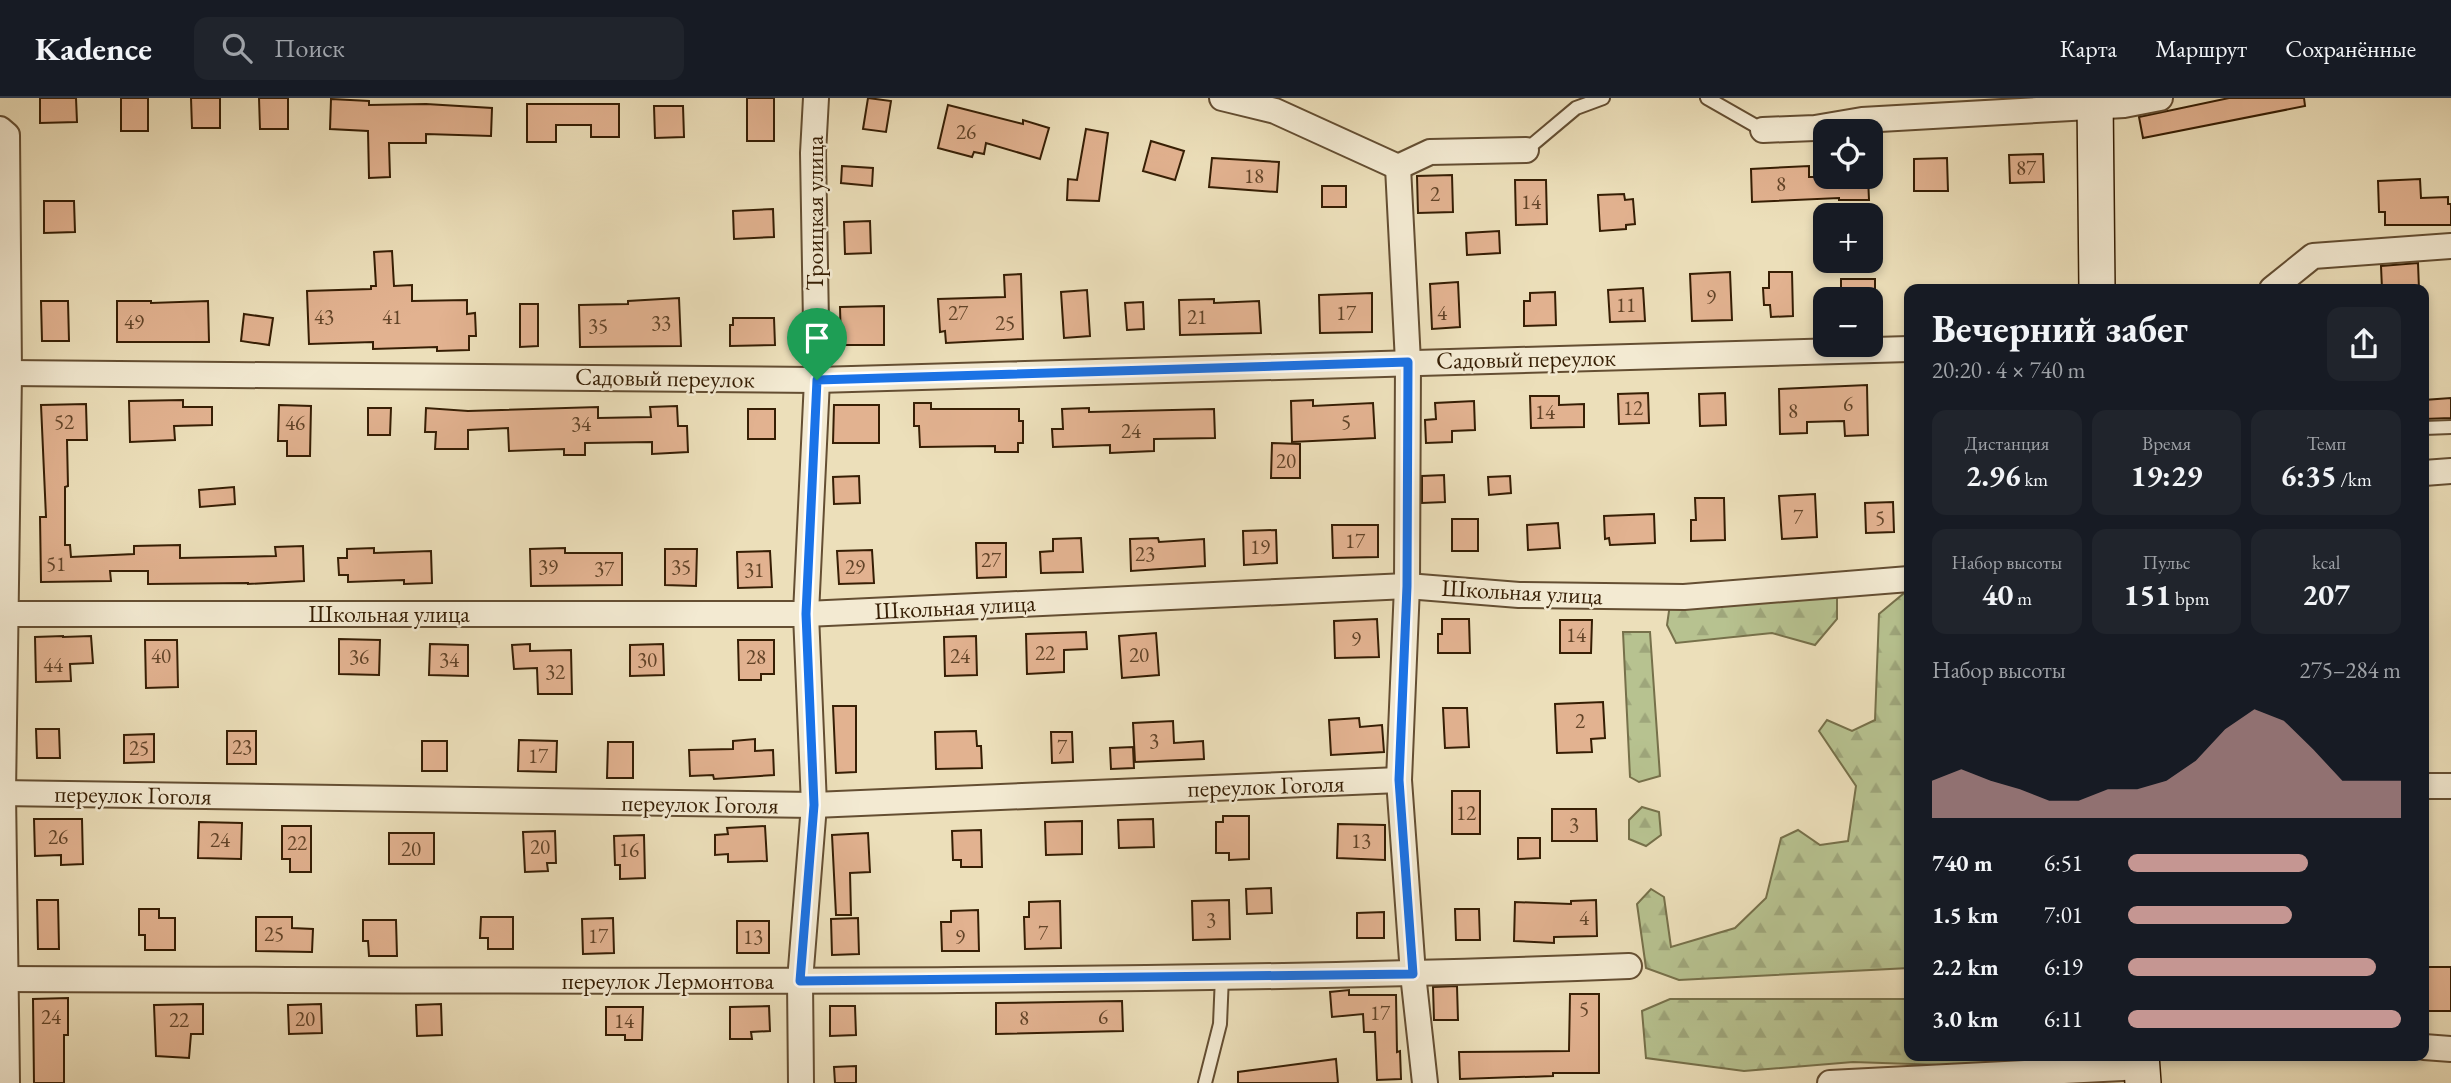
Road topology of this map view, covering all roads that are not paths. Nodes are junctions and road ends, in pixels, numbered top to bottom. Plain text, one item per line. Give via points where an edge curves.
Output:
1 (816, 98) edge
2 (1222, 98) edge
3 (1603, 98) edge
4 (1707, 98) edge
5 (2160, 98) edge
6 (2095, 102) edge
7 (0, 129) edge
8 (1763, 130) joint
9 (1525, 150) joint
10 (1398, 167) junction
11 (2451, 246) edge
12 (2097, 284) edge
13 (2278, 284) edge
14 (1904, 349) edge
15 (1408, 362) junction
16 (9, 373) junction
17 (817, 380) junction
18 (2451, 427) edge
19 (2429, 428) edge
20 (2451, 471) edge
21 (2429, 473) edge
22 (1904, 579) edge
23 (1407, 586) junction
24 (4, 614) edge
25 (806, 614) junction
26 (1399, 780) junction
27 (2429, 786) edge
28 (2451, 786) edge
29 (2, 793) edge
30 (814, 805) junction
31 (1629, 966) dead end
32 (1413, 974) junction
33 (1222, 976) junction
34 (3, 979) edge
35 (800, 981) junction
36 (2429, 1047) edge
37 (2451, 1049) edge
38 (2142, 1068) edge
39 (4, 1071) edge
40 (801, 1083) edge
41 (1205, 1083) edge
42 (1425, 1083) edge
43 (1830, 1083) edge

1 - 17 street, Троицкая улица
2 - 10 street via 1275,111
3 - 9 lane via 1576,108
4 - 8 lane
5 - 6 street via 2124,105
6 - 8 street
6 - 12 street
7 - 16 street via 7,135
9 - 10 street via 1430,152
10 - 15 street
11 - 13 street via 2313,256
14 - 15 street, Садовый переулок
15 - 17 street, Садовый переулок
15 - 23 street
16 - 17 street, Садовый переулок
16 - 24 street
17 - 25 street, Троицкая улица
18 - 19 lane
20 - 21 street
22 - 23 street, Школьная улица via 1684,597 1519,595
23 - 25 street, Школьная улица
23 - 26 street
24 - 25 street, Школьная улица
24 - 29 street
25 - 30 street, Троицкая улица
26 - 30 street, переулок Гоголя
26 - 32 street
27 - 28 street
29 - 30 street, переулок Гоголя
29 - 34 street
30 - 35 street, Троицкая улица
31 - 32 street, переулок Лермонтова
32 - 33 street, переулок Лермонтова
32 - 42 street
33 - 35 street, переулок Лермонтова
33 - 41 lane via 1220,1024
34 - 35 street, переулок Лермонтова
34 - 39 street
35 - 40 street, Троицкая улица
36 - 37 street
38 - 43 street

